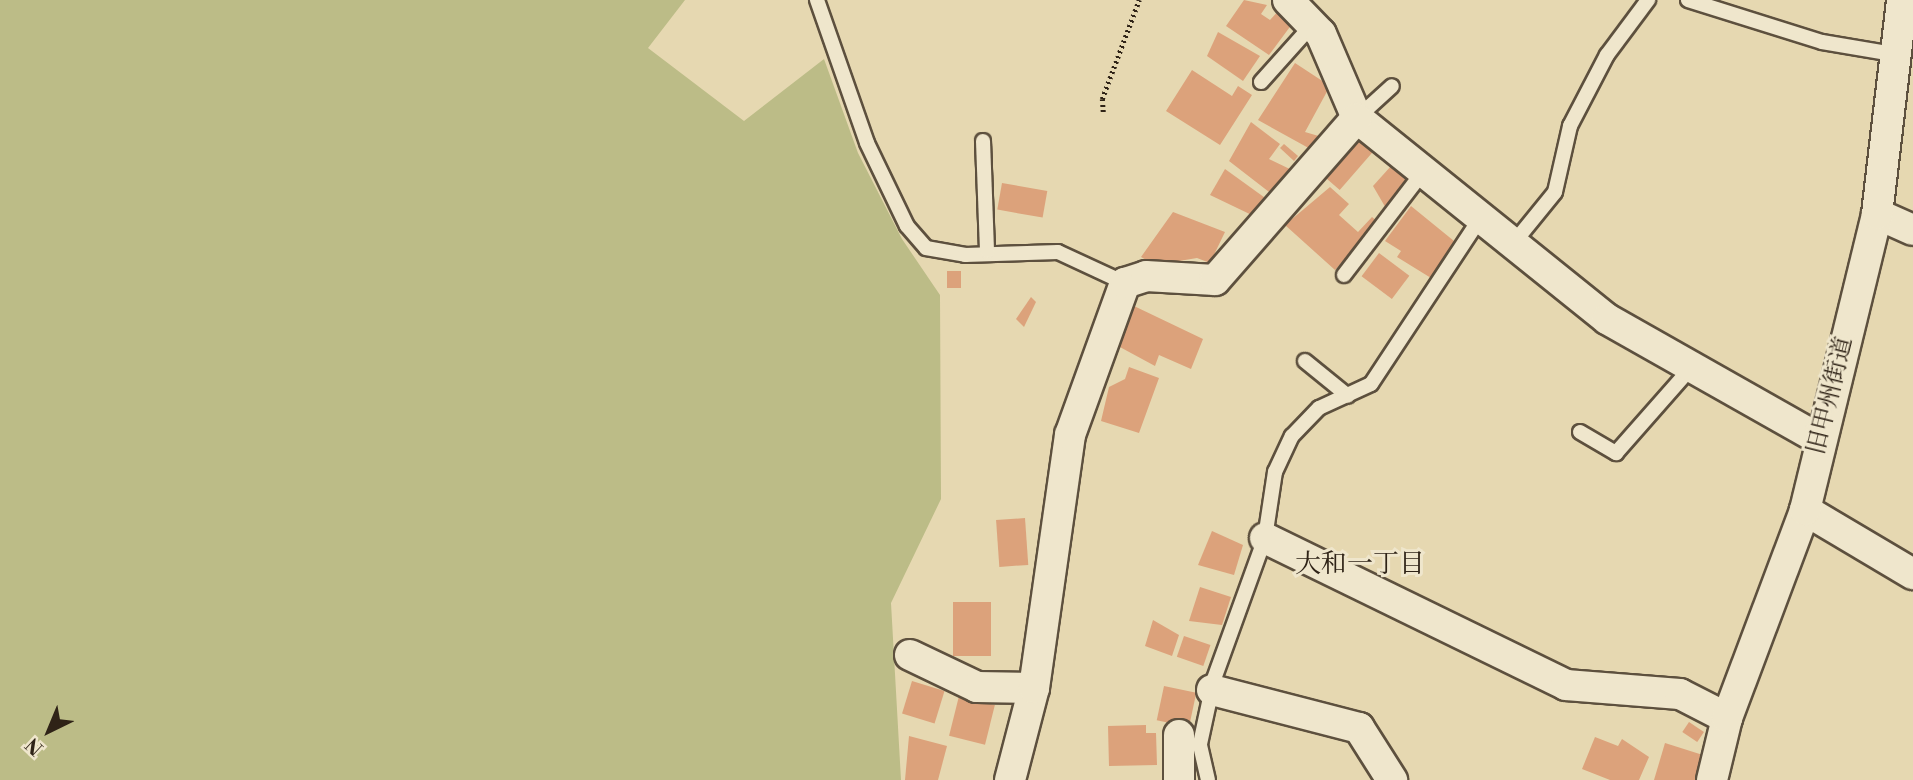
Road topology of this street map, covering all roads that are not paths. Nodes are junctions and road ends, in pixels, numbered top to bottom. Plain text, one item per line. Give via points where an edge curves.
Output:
1 (817, 0) edge
2 (1288, 0) edge
3 (1648, 0) edge
4 (1688, 0) edge
5 (1902, 0) edge
6 (1314, 23) junction
7 (1900, 55) junction
8 (1261, 82) dead end
9 (1392, 86) dead end
10 (1357, 118) junction
11 (983, 141) dead end
12 (1423, 172) junction
13 (1877, 214) junction
14 (1480, 219) junction
15 (1913, 230) edge
16 (1511, 245) junction
17 (987, 251) junction
18 (1345, 275) dead end
19 (1125, 283) junction
20 (1305, 362) dead end
21 (1690, 369) junction
22 (1348, 396) junction
23 (1580, 432) dead end
24 (1819, 439) junction
25 (1805, 510) junction
26 (1265, 538) junction
27 (1913, 575) edge
28 (910, 655) dead end
29 (1034, 688) junction
30 (1212, 690) junction
31 (1727, 718) junction
32 (1179, 735) dead end
33 (1010, 780) edge
34 (1179, 780) edge
35 (1208, 780) edge
36 (1392, 780) edge
37 (1712, 780) edge

1 - 17 lane via 867,143 907,226 926,248
2 - 6 street
3 - 16 lane via 1607,55 1570,126 1555,192
4 - 7 lane via 1822,42
5 - 7 street, 旧甲州街道
6 - 8 lane
6 - 10 street
7 - 13 street, 旧甲州街道
9 - 10 lane
10 - 12 street
10 - 19 street via 1258,238 1215,280 1146,276
11 - 17 lane
12 - 14 street
12 - 18 lane
13 - 15 street
13 - 24 street, 旧甲州街道
14 - 16 street
14 - 22 lane via 1371,384
16 - 21 street via 1607,319
17 - 19 lane via 1058,252
19 - 29 street via 1070,435
20 - 22 lane
21 - 23 lane via 1616,453
21 - 24 street
22 - 26 lane via 1319,408 1292,436 1275,472
24 - 25 street, 旧甲州街道
25 - 27 street
25 - 31 street, 旧甲州街道
26 - 30 lane
26 - 31 street via 1518,666 1566,685 1680,694
28 - 29 street via 977,687
29 - 33 street
30 - 35 lane via 1200,744
30 - 36 street via 1359,728
31 - 37 street, 旧甲州街道
32 - 34 street

